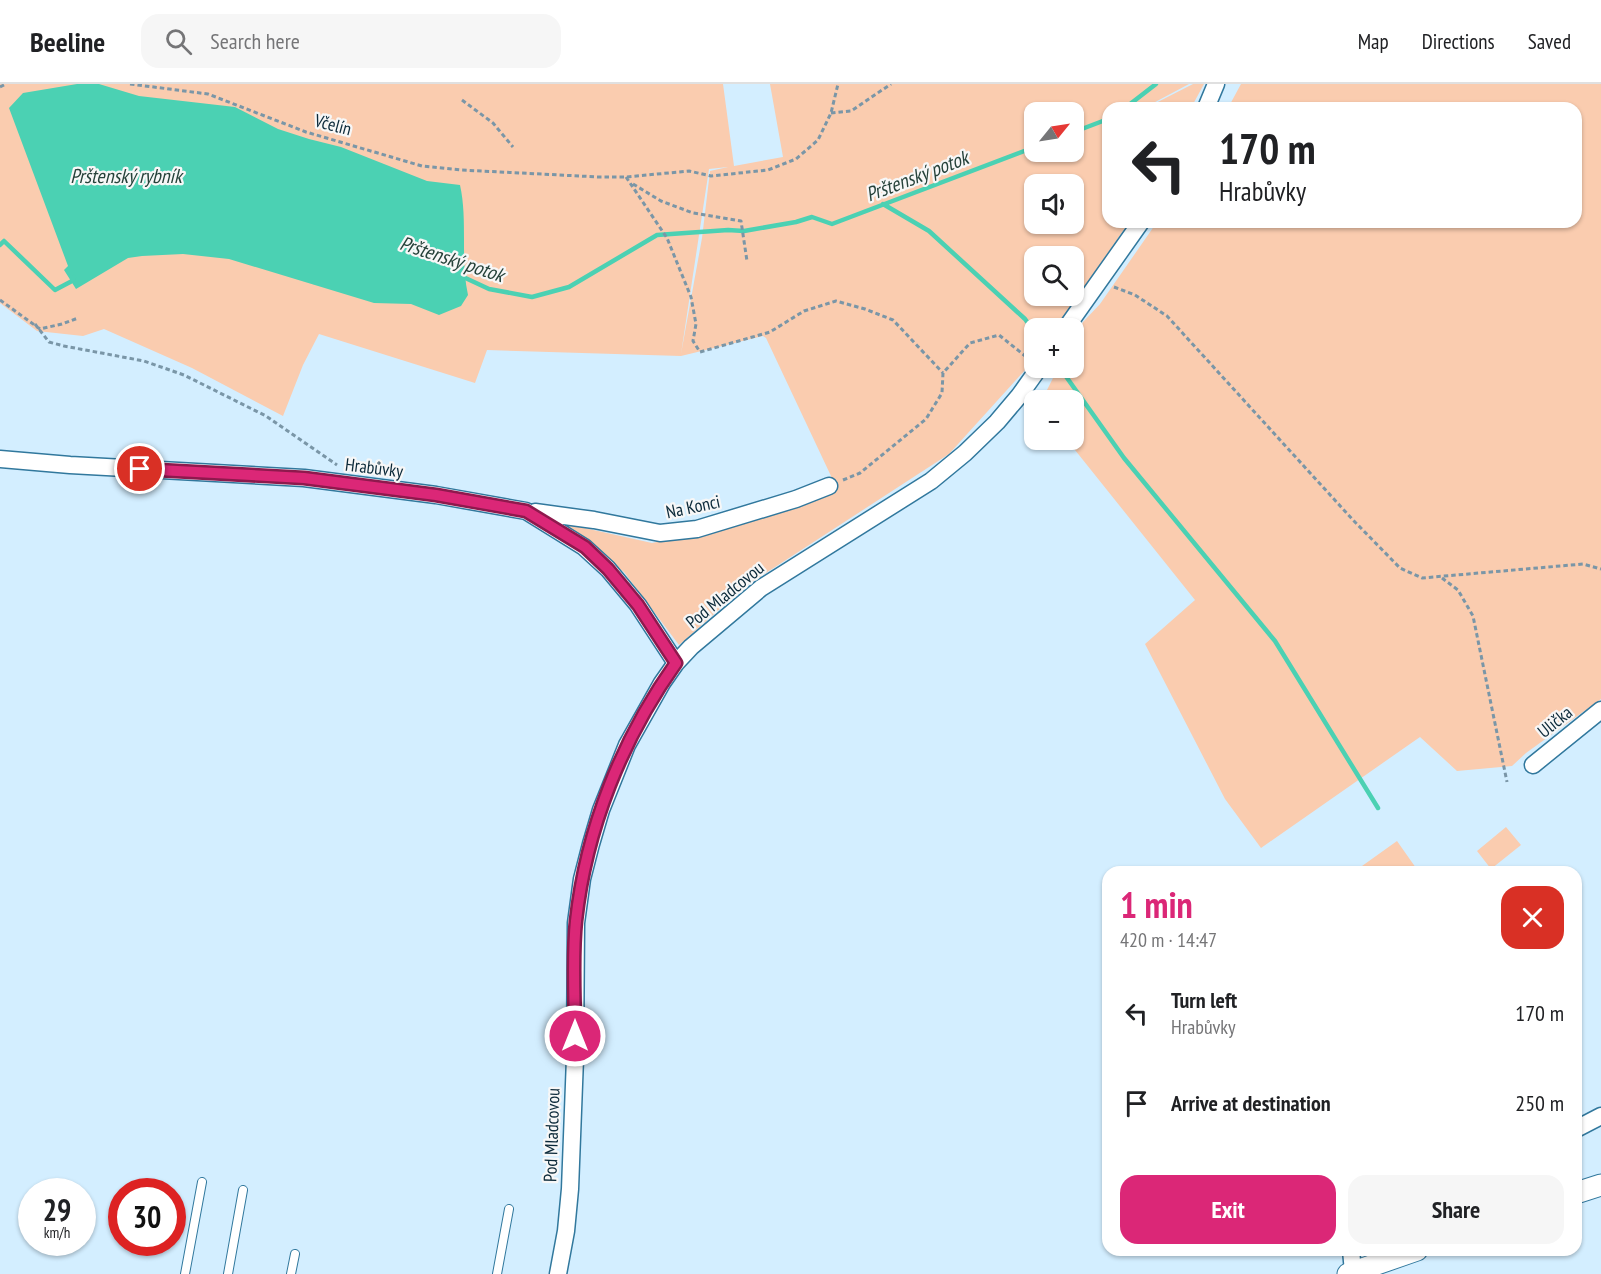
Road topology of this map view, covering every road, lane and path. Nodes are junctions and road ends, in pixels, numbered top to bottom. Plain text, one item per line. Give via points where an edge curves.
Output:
1 (5, 84) edge
2 (130, 84) edge
3 (838, 84) edge
4 (891, 84) edge
5 (1216, 84) edge
6 (0, 87) edge
7 (462, 100) dead end
8 (1208, 102) edge
9 (831, 113) junction
10 (513, 147) dead end
11 (626, 177) junction
12 (630, 182) junction
13 (1137, 228) edge
14 (747, 261) dead end
15 (1099, 281) junction
16 (0, 300) edge
17 (78, 318) dead end
18 (1073, 318) edge
19 (35, 324) junction
20 (1024, 354) edge
21 (943, 373) junction
22 (1032, 378) edge
23 (0, 459) edge
24 (359, 486) junction
25 (829, 486) joint
26 (526, 511) junction
27 (1601, 568) edge
28 (1441, 576) junction
29 (676, 663) junction
30 (1601, 710) edge
31 (1533, 765) dead end
32 (1507, 782) dead end
33 (1601, 1116) edge
34 (1582, 1126) edge
35 (202, 1182) dead end
36 (1601, 1185) edge
37 (243, 1190) dead end
38 (1582, 1191) edge
39 (509, 1209) dead end
40 (295, 1254) dead end
41 (1351, 1256) edge
42 (1400, 1256) edge
43 (1350, 1273) edge
44 (185, 1274) edge
45 (228, 1274) edge
46 (291, 1274) edge
47 (497, 1274) edge
48 (558, 1274) edge

1 - 6 path
2 - 11 path, Včelín via 208,94 306,132 422,166
3 - 9 path, Včelín
4 - 9 path via 851,111
5 - 8 street
7 - 10 path via 493,123
9 - 11 path, Včelín via 818,140 796,159 768,170 711,176 688,171
11 - 12 path
12 - 14 path via 661,201 693,213 741,221
12 - 21 path via 667,238 690,297 696,324 693,341 700,352 770,332 804,311 836,301 893,320
13 - 15 street
15 - 18 street
15 - 28 path via 1135,295 1167,316 1400,568 1422,578
16 - 19 path
17 - 19 path via 40,329
19 - 24 path via 49,342 144,361 184,375 266,416 337,465
20 - 21 path via 999,335 970,343
21 - 25 path via 942,393 926,419 860,473
22 - 29 street, Pod Mladcovou via 965,453 931,481 761,588
23 - 24 street, Hrabůvky via 304,478
24 - 26 street, Hrabůvky
25 - 26 street, Na Konci via 697,529 660,533
26 - 29 street, Hrabůvky via 585,547 608,569 638,605
27 - 28 path via 1583,564
28 - 32 path via 1458,590 1473,616
29 - 48 street, Pod Mladcovou via 627,745 601,810 582,879 576,923 570,1189
30 - 31 street, Ulička
33 - 34 street
35 - 44 lane
36 - 38 street
37 - 45 lane
39 - 47 lane
40 - 46 lane
41 - 43 street
42 - 43 street

